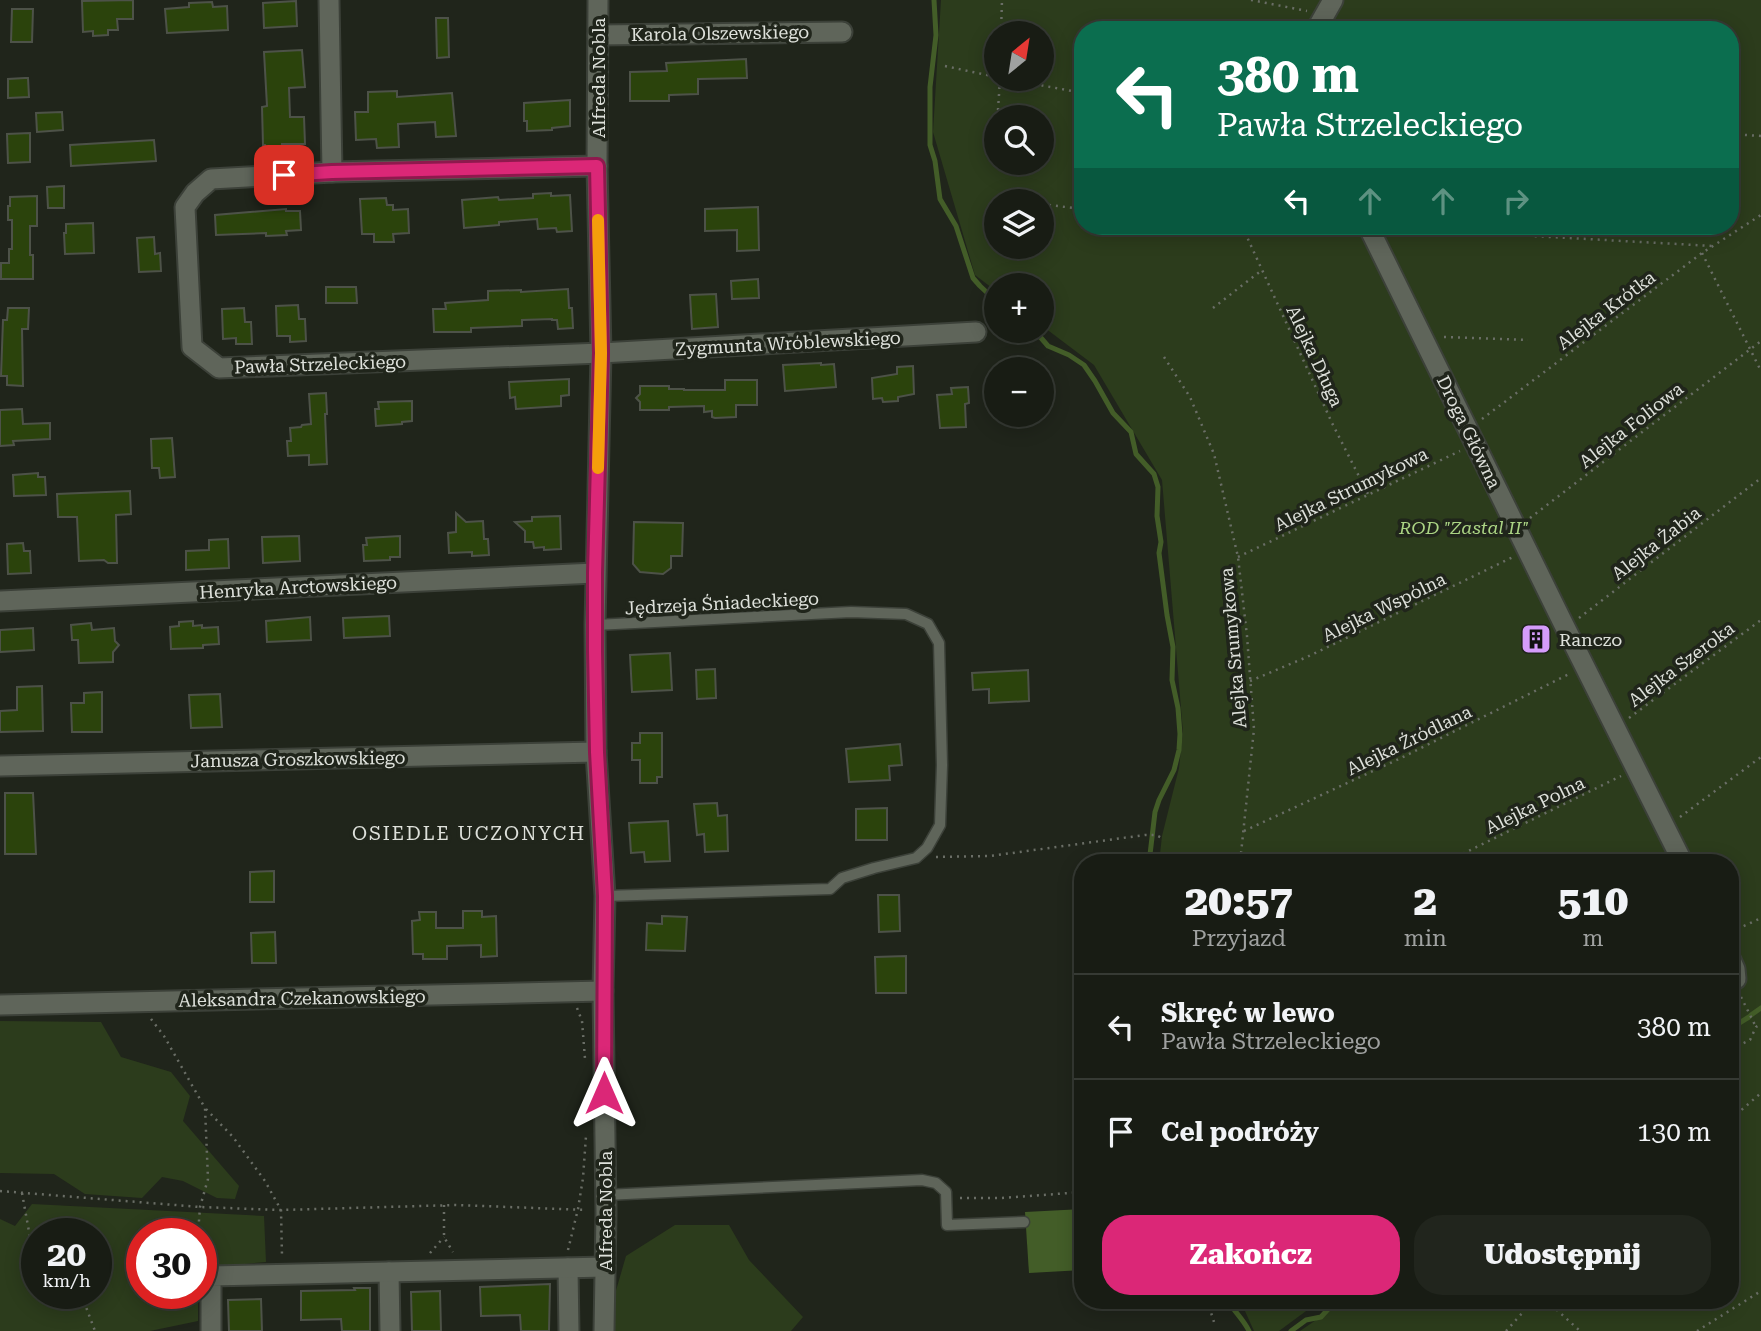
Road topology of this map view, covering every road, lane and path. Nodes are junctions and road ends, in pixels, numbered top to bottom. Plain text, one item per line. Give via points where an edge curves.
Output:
1 (328, 0) edge
2 (598, 0) edge
3 (1002, 0) edge
4 (1251, 0) edge
5 (1324, 15) edge
6 (1001, 21) edge
7 (842, 32) dead end
8 (598, 35) junction
9 (945, 66) dead end
10 (984, 75) edge
11 (1054, 88) edge
12 (1074, 91) edge
13 (1739, 135) edge
14 (1761, 136) edge
15 (597, 166) junction
16 (332, 172) junction
17 (1054, 206) edge
18 (1074, 208) edge
19 (1761, 215) edge
20 (1739, 229) edge
21 (1246, 235) edge
22 (1372, 235) edge
23 (1523, 235) edge
24 (1730, 235) edge
25 (1713, 246) junction
26 (1702, 253) junction
27 (1262, 270) junction
28 (1213, 308) dead end
29 (976, 332) dead end
30 (1423, 337) junction
31 (1528, 340) dead end
32 (1761, 341) edge
33 (1749, 350) junction
34 (601, 353) junction
35 (1164, 357) dead end
36 (1761, 371) edge
37 (1471, 436) junction
38 (1761, 478) edge
39 (1368, 494) junction
40 (1517, 529) junction
41 (1527, 550) junction
42 (1238, 557) junction
43 (595, 573) junction
44 (0, 601) edge
45 (1761, 620) edge
46 (595, 625) junction
47 (1566, 628) junction
48 (1584, 666) junction
49 (1250, 681) junction
50 (1616, 729) junction
51 (597, 752) junction
52 (1761, 757) edge
53 (0, 766) edge
54 (1636, 769) junction
55 (1666, 828) junction
56 (1243, 832) junction
57 (1162, 838) dead end
58 (1241, 854) edge
59 (1462, 854) edge
60 (1679, 854) edge
61 (916, 858) junction
62 (605, 896) junction
63 (1761, 918) edge
64 (1739, 928) edge
65 (1739, 990) edge
66 (603, 991) junction
67 (571, 992) junction
68 (135, 1002) junction
69 (0, 1004) edge
70 (1761, 1024) edge
71 (1756, 1027) junction
72 (1739, 1045) edge
73 (584, 1058) dead end
74 (1761, 1093) edge
75 (205, 1108) junction
76 (1739, 1112) edge
77 (586, 1136) dead end
78 (0, 1191) edge
79 (22, 1193) junction
80 (1074, 1193) edge
81 (946, 1198) junction
82 (605, 1204) junction
83 (444, 1205) junction
84 (200, 1207) junction
85 (578, 1209) junction
86 (281, 1210) junction
87 (27, 1218) edge
88 (199, 1218) edge
89 (1024, 1222) dead end
90 (444, 1237) dead end
91 (283, 1262) dead end
92 (605, 1267) junction
93 (568, 1268) junction
94 (389, 1272) junction
95 (1761, 1291) edge
96 (1739, 1305) edge
97 (87, 1309) edge
98 (1210, 1309) edge
99 (1526, 1309) edge
100 (1556, 1309) edge
101 (1733, 1309) edge
102 (1214, 1322) dead end
103 (95, 1331) edge
104 (211, 1331) edge
105 (390, 1331) edge
106 (569, 1331) edge
107 (604, 1331) edge
108 (1507, 1331) edge
109 (1580, 1331) edge
110 (1698, 1331) edge

1 - 16 street
2 - 8 street, Alfreda Nobla
3 - 6 path
4 - 5 path
7 - 8 street, Karola Olszewskiego
8 - 15 street, Alfreda Nobla
9 - 10 path
11 - 12 path
13 - 14 path
15 - 16 street, Pawła Strzeleckiego
15 - 34 street, Alfreda Nobla
16 - 34 street, Pawła Strzeleckiego via 211,179 185,207 192,347 219,368
17 - 18 path
19 - 20 path, Alejka Krótka
21 - 27 path, Alejka Długa
22 - 30 street, Droga Główna
23 - 25 path
24 - 25 path, Alejka Krótka
25 - 26 path, Alejka Krótka
26 - 33 path
26 - 37 path, Alejka Krótka
27 - 28 path
27 - 39 path, Alejka Długa
29 - 34 street, Zygmunta Wróblewskiego
30 - 31 path
30 - 37 street, Droga Główna
32 - 33 path, Alejka Foliowa
33 - 36 path
33 - 40 path, Alejka Foliowa
34 - 43 street, Alfreda Nobla
35 - 42 path, Alejka Srumykowa via 1191,397 1214,454
37 - 39 path, Alejka Strumykowa
37 - 40 street, Droga Główna
38 - 47 path, Alejka Żabia
39 - 42 path, Alejka Strumykowa
40 - 41 street, Droga Główna
41 - 47 street, Droga Główna
41 - 49 path, Alejka Wspólna
42 - 49 path, Alejka Srumykowa
43 - 44 street, Henryka Arctowskiego
43 - 46 street, Alfreda Nobla
45 - 50 path, Alejka Szeroka
46 - 51 street, Alfreda Nobla
46 - 61 lane, Jędrzeja Śniadeckiego via 851,612 906,614 928,624 939,643 940,825
47 - 48 street, Droga Główna
48 - 50 street, Droga Główna
48 - 56 path, Alejka Źródlana
49 - 56 path, Alejka Srumykowa via 1254,729
50 - 54 street, Droga Główna
51 - 53 street, Janusza Groszkowskiego
51 - 62 street, Alfreda Nobla
52 - 55 path
54 - 55 street, Droga Główna
54 - 59 path, Alejka Polna
55 - 60 street, Droga Główna
56 - 58 path, Alejka Srumykowa
57 - 61 path via 1144,835 990,856
61 - 62 lane via 842,878 830,889
62 - 66 street, Alfreda Nobla
63 - 64 path
65 - 71 path
66 - 67 street, Aleksandra Czekanowskiego
66 - 82 street, Alfreda Nobla
67 - 68 street, Aleksandra Czekanowskiego
67 - 73 path via 582,1020
68 - 69 street, Aleksandra Czekanowskiego
68 - 75 path via 164,1036
70 - 71 path
71 - 72 path via 1750,1040
74 - 76 path
75 - 84 path via 208,1179
75 - 86 path via 233,1138
77 - 85 path
78 - 79 path
79 - 84 path
79 - 87 path
80 - 81 path
81 - 82 lane via 936,1183 922,1180
81 - 89 lane via 947,1225
82 - 85 path
82 - 92 street, Alfreda Nobla
83 - 85 path
83 - 86 path
83 - 90 path
84 - 86 path
84 - 88 path
85 - 93 path
86 - 91 path
92 - 93 street
92 - 107 street, Alfreda Nobla
93 - 94 street
93 - 106 street
94 - 104 street via 211,1276
94 - 105 street
95 - 96 path
97 - 103 path
98 - 102 path
99 - 108 path
100 - 109 path
101 - 110 path

